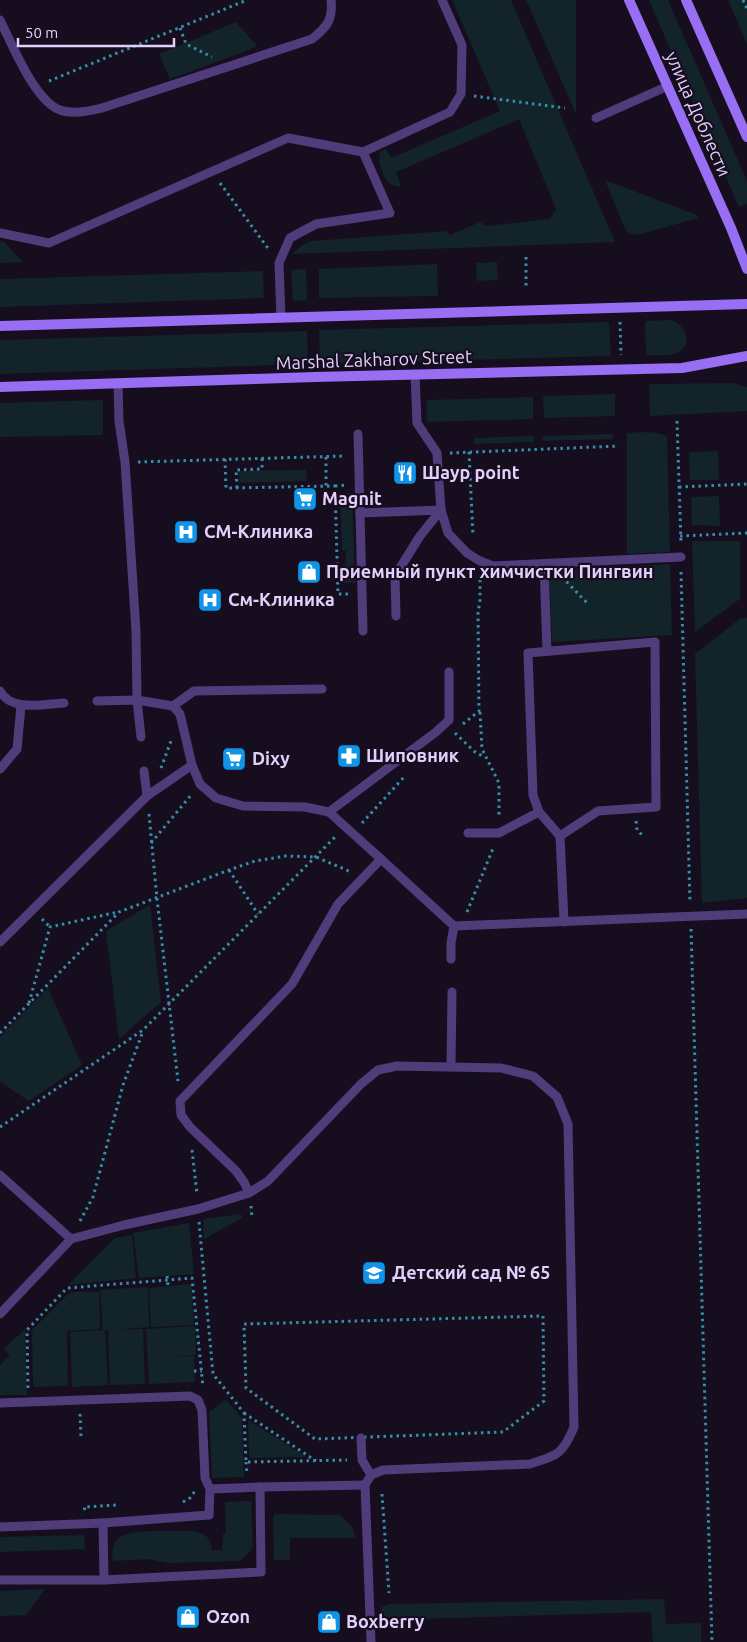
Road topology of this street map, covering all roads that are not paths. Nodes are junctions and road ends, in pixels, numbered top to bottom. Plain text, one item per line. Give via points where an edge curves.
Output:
1 (331, 0) edge
2 (442, 0) edge
3 (629, 0) edge
4 (686, 0) edge
5 (0, 20) edge
6 (668, 86) junction
7 (596, 118) dead end
8 (747, 137) edge
9 (363, 152) junction
10 (0, 233) edge
11 (747, 269) edge
12 (747, 304) edge
13 (281, 318) junction
14 (0, 326) edge
15 (747, 356) edge
16 (415, 374) junction
17 (118, 384) junction
18 (0, 387) edge
19 (358, 434) dead end
20 (441, 510) junction
21 (360, 513) junction
22 (681, 558) road end
23 (544, 564) junction
24 (396, 616) dead end
25 (363, 631) dead end
26 (547, 651) junction
27 (449, 672) dead end
28 (322, 689) dead end
29 (1, 697) edge
30 (137, 700) junction
31 (97, 701) dead end
32 (64, 703) dead end
33 (21, 706) junction
34 (173, 706) junction
35 (141, 737) dead end
36 (192, 765) junction
37 (0, 769) edge
38 (144, 771) dead end
39 (150, 793) junction
40 (329, 812) junction
41 (539, 812) junction
42 (468, 834) dead end
43 (560, 836) junction
44 (381, 859) junction
45 (747, 914) edge
46 (564, 922) junction
47 (454, 926) junction
48 (0, 942) edge
49 (451, 959) dead end
50 (452, 992) dead end
51 (451, 1066) junction
52 (0, 1175) edge
53 (249, 1193) junction
54 (72, 1239) junction
55 (0, 1314) edge
56 (0, 1403) edge
57 (361, 1438) road end
58 (371, 1475) junction
59 (365, 1485) junction
60 (260, 1487) junction
61 (210, 1489) junction
62 (102, 1523) junction
63 (0, 1527) edge
64 (0, 1580) edge
65 (104, 1580) junction
66 (371, 1642) edge

1 - 5 lane via 331,16 324,29 312,39 81,113 62,111 46,102 34,88
2 - 9 lane via 462,45 461,94 450,112
3 - 6 street, улица Доблести
4 - 8 street, улица Доблести
6 - 7 lane
6 - 11 street, улица Доблести
9 - 10 lane via 288,138 49,243
9 - 13 lane via 390,213 316,224 290,238 279,263
12 - 13 street
13 - 14 street
15 - 16 street, Marshal Zakharov Street via 682,368
16 - 17 street, Marshal Zakharov Street
16 - 20 lane via 417,423 437,453
17 - 18 street, Marshal Zakharov Street
17 - 30 lane via 118,421 125,462 136,631
19 - 21 lane
20 - 21 lane
20 - 23 lane via 448,533 467,553 480,561 493,566
20 - 24 lane via 395,576
21 - 25 lane
22 - 23 lane
23 - 26 lane
26 - 41 lane via 528,653 533,795
26 - 43 lane via 655,642 656,807 598,811
27 - 40 lane via 449,720
28 - 34 lane via 194,691
29 - 33 lane
30 - 31 lane
30 - 34 lane
30 - 35 lane
32 - 33 lane
33 - 37 lane via 17,749
34 - 36 lane via 180,714
36 - 39 lane
36 - 40 lane via 200,784 216,798 243,806 305,807
38 - 39 lane
39 - 48 lane
40 - 44 lane
41 - 42 lane via 499,833
41 - 43 lane
43 - 46 lane
44 - 47 lane
44 - 53 lane via 338,904 292,984 180,1101 181,1115 236,1171
45 - 46 lane
46 - 47 lane
47 - 49 lane
50 - 51 lane
51 - 53 lane via 397,1066 378,1070 268,1181
51 - 58 lane via 501,1068 533,1076 557,1097 568,1124 574,1426 567,1445 552,1457 530,1464 383,1470
52 - 54 lane
53 - 54 lane via 198,1209 124,1224
54 - 55 lane
56 - 61 lane via 190,1396 198,1400 202,1410 205,1478
57 - 58 lane via 362,1460
58 - 59 lane
59 - 60 lane
59 - 66 lane
60 - 61 lane
60 - 65 lane via 260,1572
61 - 62 lane via 210,1515
62 - 63 lane
62 - 65 lane
64 - 65 lane

